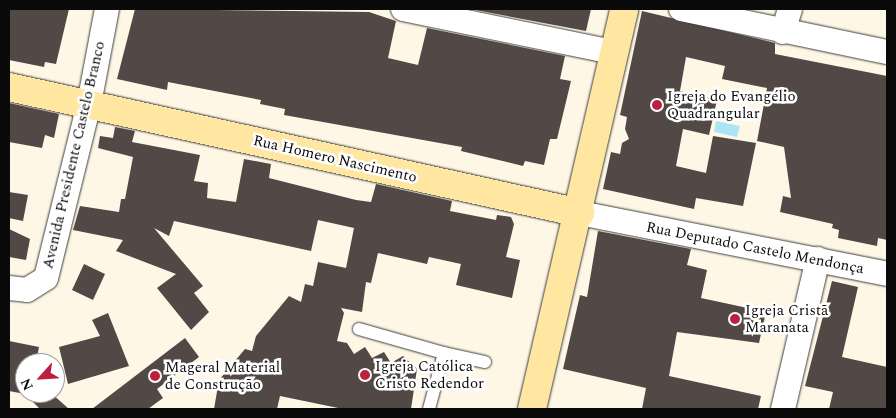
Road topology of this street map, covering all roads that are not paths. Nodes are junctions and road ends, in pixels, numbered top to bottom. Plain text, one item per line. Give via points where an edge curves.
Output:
1 (107, 9) edge
2 (403, 9) edge
3 (624, 9) edge
4 (681, 9) edge
5 (790, 9) edge
6 (783, 32) junction
7 (613, 52) junction
8 (887, 52) edge
9 (9, 87) edge
10 (89, 104) junction
11 (580, 213) junction
12 (818, 259) junction
13 (887, 274) edge
14 (18, 289) edge
15 (359, 329) dead end
16 (444, 354) junction
17 (485, 362) dead end
18 (429, 409) edge
19 (532, 409) edge
20 (783, 409) edge

1 - 10 street, Avenida Presidente Castelo Branco
2 - 7 street
3 - 7 street
4 - 6 street
5 - 6 street
6 - 8 street
7 - 11 street
9 - 10 street, Rua Homero Nascimento
10 - 11 street, Rua Homero Nascimento
10 - 14 street, Avenida Presidente Castelo Branco via 46,278
11 - 12 street, Rua Deputado Castelo Mendonça
11 - 19 street
12 - 13 street, Rua Deputado Castelo Mendonça
12 - 20 street
15 - 16 lane
16 - 17 lane
16 - 18 lane

